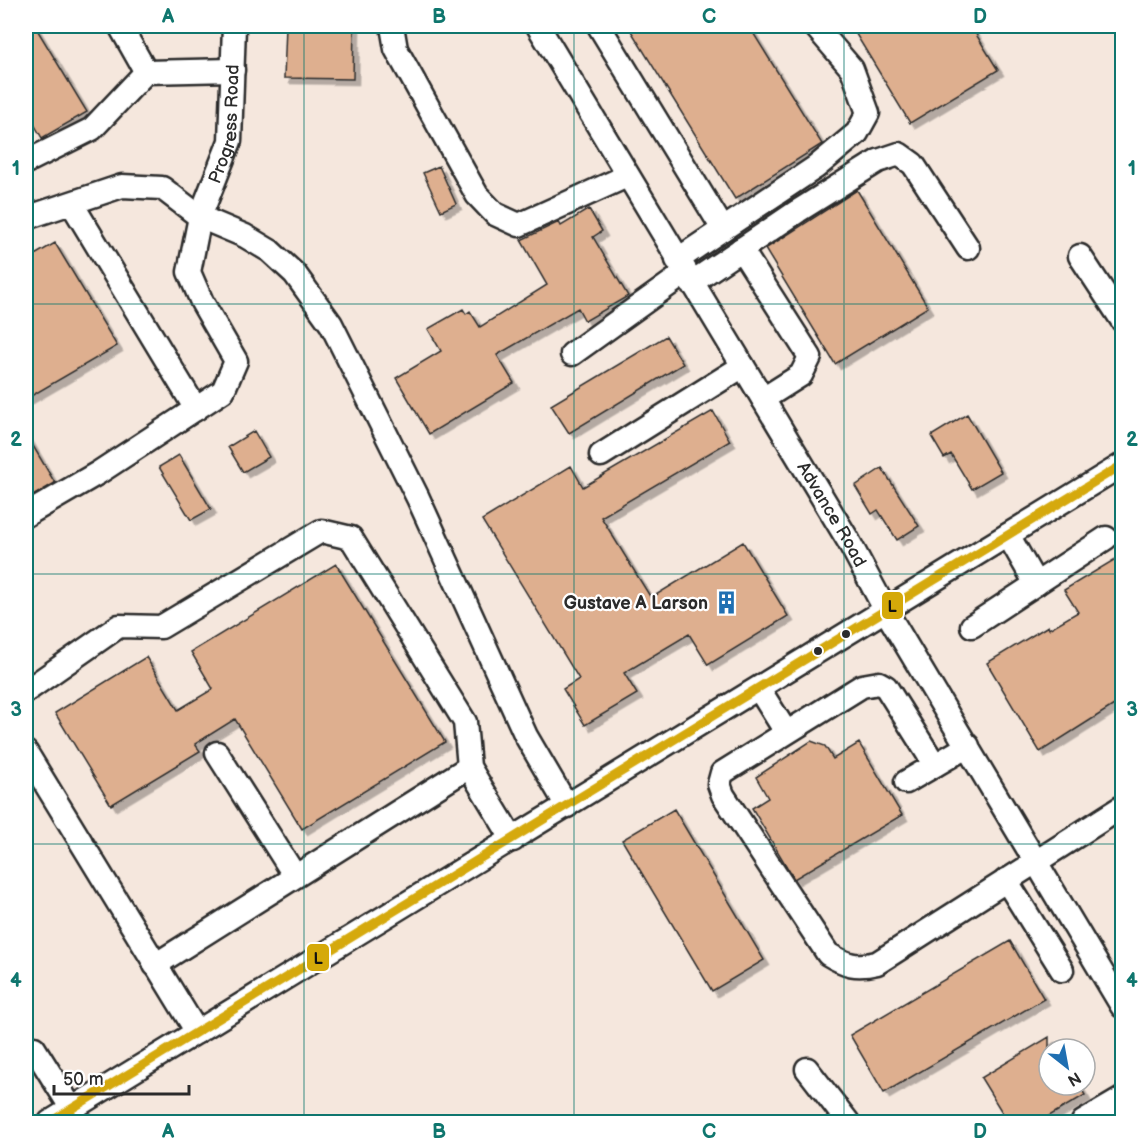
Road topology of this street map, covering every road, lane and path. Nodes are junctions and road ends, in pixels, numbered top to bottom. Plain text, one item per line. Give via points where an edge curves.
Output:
1 (120, 26) edge
2 (234, 26) edge
3 (392, 26) edge
4 (538, 26) edge
5 (599, 26) edge
6 (815, 26) edge
7 (233, 70) junction
8 (146, 72) junction
9 (26, 162) edge
10 (627, 176) junction
11 (72, 204) junction
12 (200, 217) junction
13 (26, 219) edge
14 (723, 230) junction
15 (968, 248) dead end
16 (741, 249) junction
17 (1080, 256) dead end
18 (684, 272) junction
19 (1122, 320) edge
20 (573, 354) dead end
21 (743, 366) junction
22 (763, 399) junction
23 (196, 409) junction
24 (601, 455) dead end
25 (1122, 465) edge
26 (26, 515) edge
27 (1008, 536) junction
28 (1106, 538) dead end
29 (1036, 584) junction
30 (886, 611) junction
31 (972, 626) dead end
32 (759, 689) junction
33 (26, 691) edge
34 (786, 732) junction
35 (968, 746) junction
36 (26, 752) edge
37 (218, 753) dead end
38 (935, 765) junction
39 (469, 767) junction
40 (906, 782) dead end
41 (567, 806) junction
42 (1122, 807) edge
43 (513, 840) junction
44 (1035, 861) junction
45 (295, 876) junction
46 (1006, 880) junction
47 (155, 965) junction
48 (1062, 969) dead end
49 (1122, 1006) edge
50 (197, 1032) junction
51 (28, 1046) edge
52 (807, 1069) dead end
53 (72, 1109) junction
54 (1117, 1109) edge
55 (50, 1122) edge
56 (848, 1122) edge
57 (1083, 1122) edge

1 - 8 street
2 - 7 street, Progress Road
3 - 10 street via 396,49 477,195 495,214 519,225
4 - 10 street, Advance Road
5 - 14 street
6 - 14 street via 852,69 868,113 857,133 816,167
7 - 8 street
7 - 12 street, Progress Road via 230,141
8 - 9 street via 92,129
10 - 18 street, Advance Road
11 - 12 street via 122,186 162,188
11 - 13 street
11 - 23 street
12 - 23 street, Progress Road via 189,272 236,361 223,391
12 - 41 street via 270,251 295,274 331,324 418,498 526,736
14 - 18 street
15 - 16 street via 914,164 899,154 878,161
16 - 18 street
16 - 22 street via 810,357 801,375
17 - 19 street
18 - 20 street
18 - 21 street, Advance Road
21 - 22 street, Advance Road
21 - 24 street
22 - 30 street, Advance Road
23 - 26 street
25 - 27 street
27 - 29 street
27 - 30 street
28 - 29 street
29 - 31 street
30 - 32 street
30 - 35 street, Advance Road
32 - 34 street
32 - 41 street
33 - 39 street via 119,626 161,627 321,531 351,538 465,722
34 - 38 street via 862,686 879,682 886,687
34 - 46 street via 722,773 719,784 828,954 845,965 860,968 877,963
35 - 38 street
35 - 44 street, Advance Road
36 - 47 street
37 - 45 street
38 - 40 street
39 - 43 street
39 - 45 street
41 - 43 street
42 - 44 street
43 - 50 street
44 - 46 street
44 - 49 street, Advance Road
45 - 47 street
46 - 48 street
47 - 50 street
50 - 53 street
51 - 53 street
52 - 56 street
53 - 55 street
54 - 57 street

